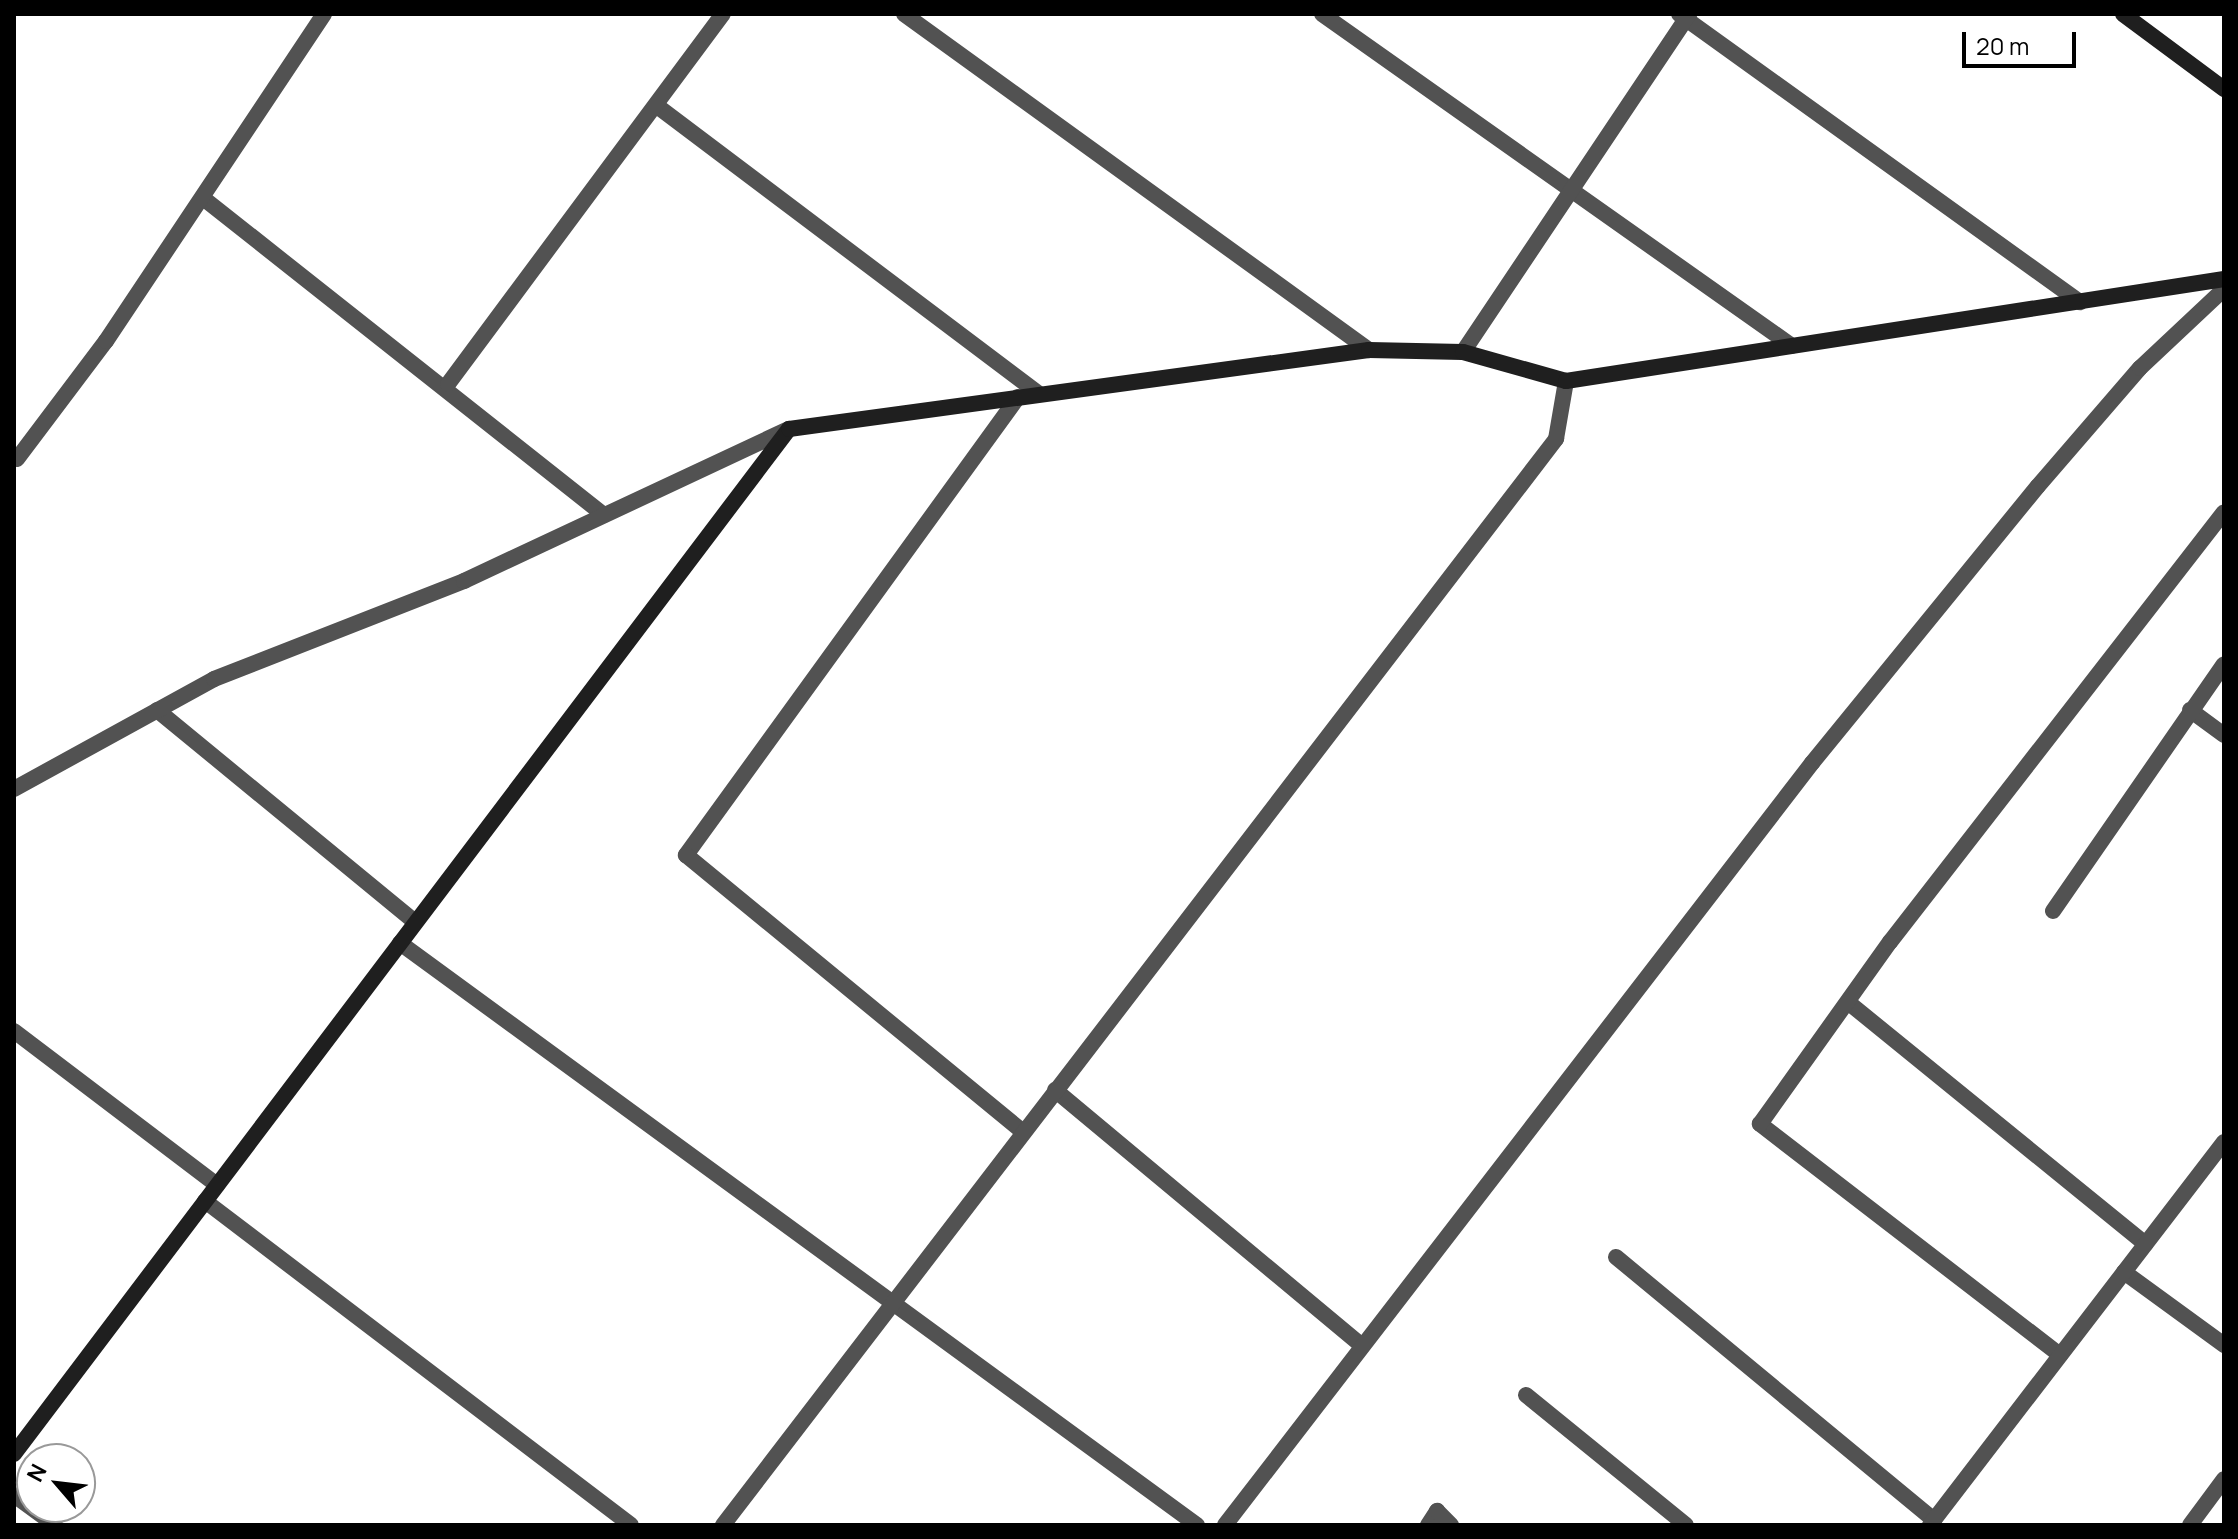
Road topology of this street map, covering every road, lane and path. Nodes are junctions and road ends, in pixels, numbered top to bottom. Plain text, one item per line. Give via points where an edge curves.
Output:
1 (324, 14) edge
2 (723, 14) edge
3 (904, 14) edge
4 (1322, 14) edge
5 (2123, 14) edge
6 (1685, 16) edge
7 (2224, 89) edge
8 (657, 106) junction
9 (1570, 191) junction
10 (203, 198) junction
11 (2224, 279) edge
12 (2224, 289) edge
13 (2080, 302) junction
14 (1792, 346) junction
15 (1369, 350) junction
16 (1463, 352) junction
17 (1566, 381) junction
18 (448, 384) junction
19 (1039, 394) junction
20 (1018, 397) junction
21 (789, 429) junction
22 (17, 459) dead end
23 (2224, 512) edge
24 (604, 515) junction
25 (2224, 664) edge
26 (157, 710) junction
27 (2190, 710) junction
28 (2224, 735) edge
29 (14, 789) edge
30 (2053, 911) dead end
31 (415, 922) junction
32 (400, 943) junction
33 (1849, 1003) junction
34 (14, 1031) edge
35 (1055, 1090) junction
36 (1023, 1132) junction
37 (2224, 1142) edge
38 (217, 1185) junction
39 (205, 1201) junction
40 (2146, 1244) junction
41 (1616, 1257) dead end
42 (2124, 1272) junction
43 (893, 1303) junction
44 (1360, 1344) junction
45 (2224, 1345) edge
46 (2060, 1355) junction
47 (1526, 1395) dead end
48 (14, 1454) edge
49 (2224, 1479) edge
50 (14, 1495) edge
51 (1932, 1523) edge
52 (55, 1525) edge
53 (631, 1525) edge
54 (723, 1525) edge
55 (1197, 1525) edge
56 (1225, 1525) edge
57 (1428, 1525) edge
58 (1451, 1525) edge
59 (1686, 1525) edge
60 (2190, 1525) edge

1 - 10 street
2 - 8 street
3 - 15 street
4 - 9 street
5 - 7 main road
6 - 9 street
6 - 13 street
8 - 18 street
8 - 19 street
9 - 14 street
9 - 16 street
10 - 18 street
10 - 22 street
11 - 13 main road
12 - 44 street via 2140,368 2018,510
13 - 14 main road
14 - 17 main road
15 - 16 main road
15 - 19 main road
16 - 17 main road
17 - 35 street via 1556,439
18 - 24 street
19 - 20 main road
20 - 21 main road
20 - 36 street via 686,855
21 - 24 street
21 - 31 main road
23 - 33 street
24 - 26 street
25 - 27 street
26 - 29 street
26 - 31 street
27 - 28 street
27 - 30 street
31 - 32 main road
32 - 38 main road
32 - 43 street
33 - 40 street
33 - 46 street via 1760,1124
34 - 38 street
35 - 36 street
35 - 44 street
36 - 43 street
37 - 40 street
38 - 39 main road
39 - 48 main road
39 - 53 street
40 - 42 street
41 - 51 street
42 - 45 street
42 - 46 street
43 - 54 street
43 - 55 street
44 - 56 street
46 - 51 street
47 - 59 street
49 - 60 street
50 - 52 street
57 - 58 street via 1437,1511

